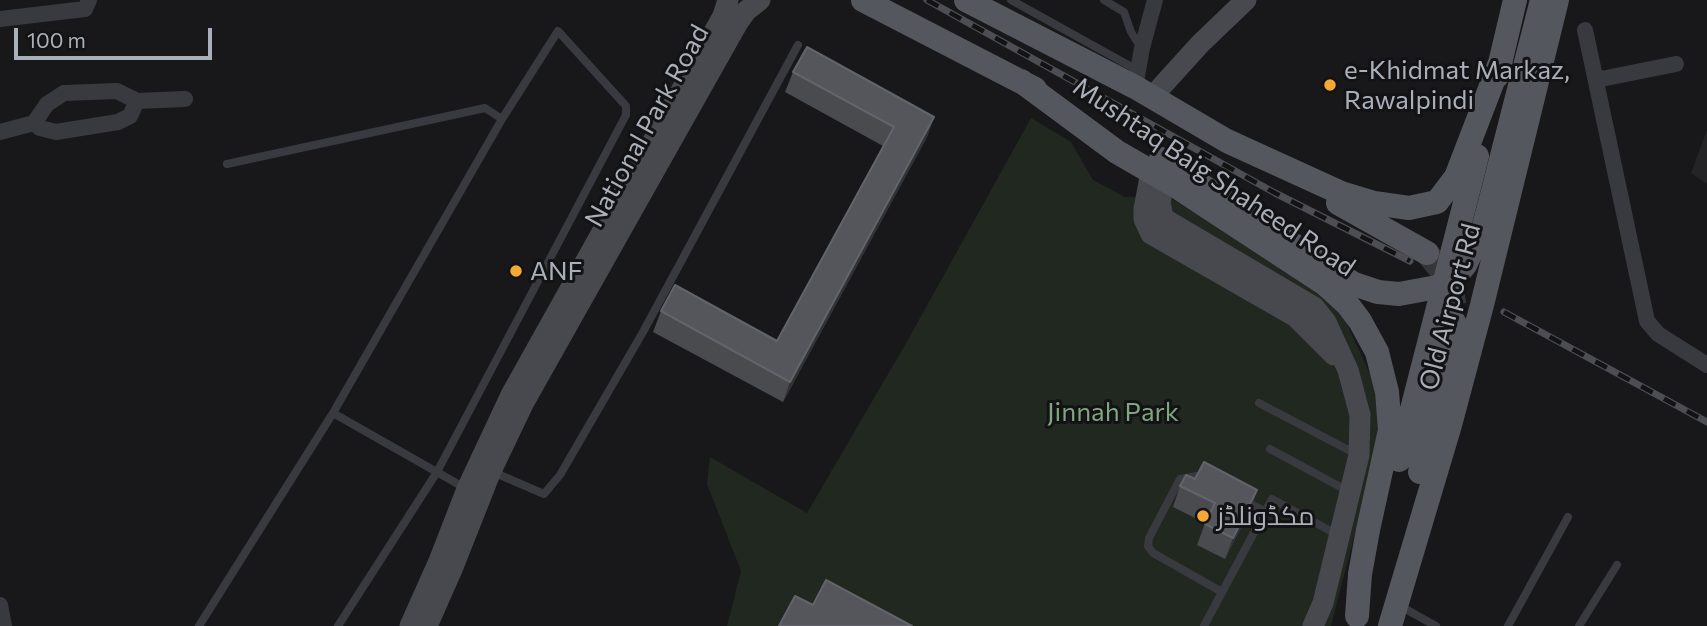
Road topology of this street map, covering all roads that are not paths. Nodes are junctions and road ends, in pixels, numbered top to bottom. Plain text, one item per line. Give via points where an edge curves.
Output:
1 (89, 0) edge
2 (728, 0) edge
3 (760, 0) edge
4 (863, 0) edge
5 (966, 0) edge
6 (1011, 0) edge
7 (1104, 0) edge
8 (1155, 0) edge
9 (1246, 0) edge
10 (1515, 0) edge
11 (1542, 0) edge
12 (1557, 0) edge
13 (0, 19) edge
14 (1585, 30) dead end
15 (798, 45) dead end
16 (1142, 48) junction
17 (1501, 60) junction
18 (1676, 64) dead end
19 (1595, 80) junction
20 (1142, 85) junction
21 (185, 99) dead end
22 (137, 101) junction
23 (502, 119) junction
24 (34, 123) junction
25 (0, 132) edge
26 (1227, 141) junction
27 (227, 164) dead end
28 (1156, 165) junction
29 (1174, 185) junction
30 (1464, 210) junction
31 (1506, 213) junction
32 (1427, 253) tunnel mouth
33 (1454, 322) tunnel mouth
34 (1707, 366) edge
35 (1259, 403) dead end
36 (333, 413) junction
37 (1360, 415) junction
38 (1270, 449) dead end
39 (1359, 455) junction
40 (491, 471) junction
41 (437, 472) junction
42 (1208, 482) edge
43 (467, 489) junction
44 (1350, 492) junction
45 (1231, 494) edge
46 (1265, 511) junction
47 (1568, 517) dead end
48 (1340, 536) junction
49 (1617, 565) dead end
50 (1222, 592) junction
51 (0, 605) edge
52 (1394, 616) edge
53 (1356, 621) edge
54 (4, 626) edge
55 (199, 626) edge
56 (338, 626) edge
57 (410, 626) edge
58 (427, 626) edge
59 (1204, 626) edge
60 (1312, 626) edge
61 (1382, 626) edge
62 (1436, 626) edge
63 (1508, 626) edge
64 (1578, 626) edge

1 - 13 street via 85,9
2 - 43 street, National Park Road via 511,395
3 - 40 street, National Park Road via 737,24 680,122 524,402
4 - 28 main road via 1021,81
5 - 20 main road, Mushtaq Baig Shaheed Road
6 - 20 lane
7 - 16 lane via 1124,12
8 - 16 street
9 - 20 street via 1200,44
10 - 17 main road, Old Airport Rd
11 - 28 main road, bridge via 1484,226 1465,265 1437,287 1399,294 1354,284
12 - 31 main road, Old Airport Rd
14 - 19 street
15 - 40 lane via 560,475 544,494
16 - 20 street
17 - 26 main road, Mushtaq Baig Shaheed Road via 1456,177 1437,202 1409,208 1374,203 1341,193
17 - 30 main road, Old Airport Rd
18 - 19 street
19 - 34 street via 1647,321 1658,334
20 - 26 main road, Mushtaq Baig Shaheed Road
21 - 22 street
22 - 24 street via 130,116 118,122 56,132
22 - 24 street via 117,91 64,93 47,104
23 - 27 lane via 485,108
23 - 36 lane
23 - 41 lane via 558,31 626,106 622,125
24 - 25 street
26 - 32 main road
28 - 29 main road, Mushtaq Baig Shaheed Road
28 - 37 street via 1144,209 1151,234 1296,317 1334,355
29 - 37 street via 1162,194 1163,218 1314,307 1326,321 1348,370
29 - 53 main road, Mushtaq Baig Shaheed Road via 1325,284 1348,305 1377,352 1390,430 1360,574
30 - 31 main road via 1457,261 1464,270 1477,268 1488,254
30 - 53 main road, Old Airport Rd
31 - 52 main road, Old Airport Rd
33 - 61 main road
35 - 39 lane
36 - 41 lane
36 - 55 lane
37 - 39 street
38 - 44 lane
39 - 44 street
40 - 58 street, National Park Road
41 - 43 lane
41 - 56 lane
42 - 50 lane via 1197,476 1180,479 1147,546 1153,554
43 - 57 street, National Park Road
44 - 48 street
45 - 46 lane
46 - 48 lane via 1272,499
46 - 50 lane
47 - 63 lane
48 - 60 street via 1323,603
49 - 64 lane
50 - 59 lane
51 - 54 street
52 - 62 lane

